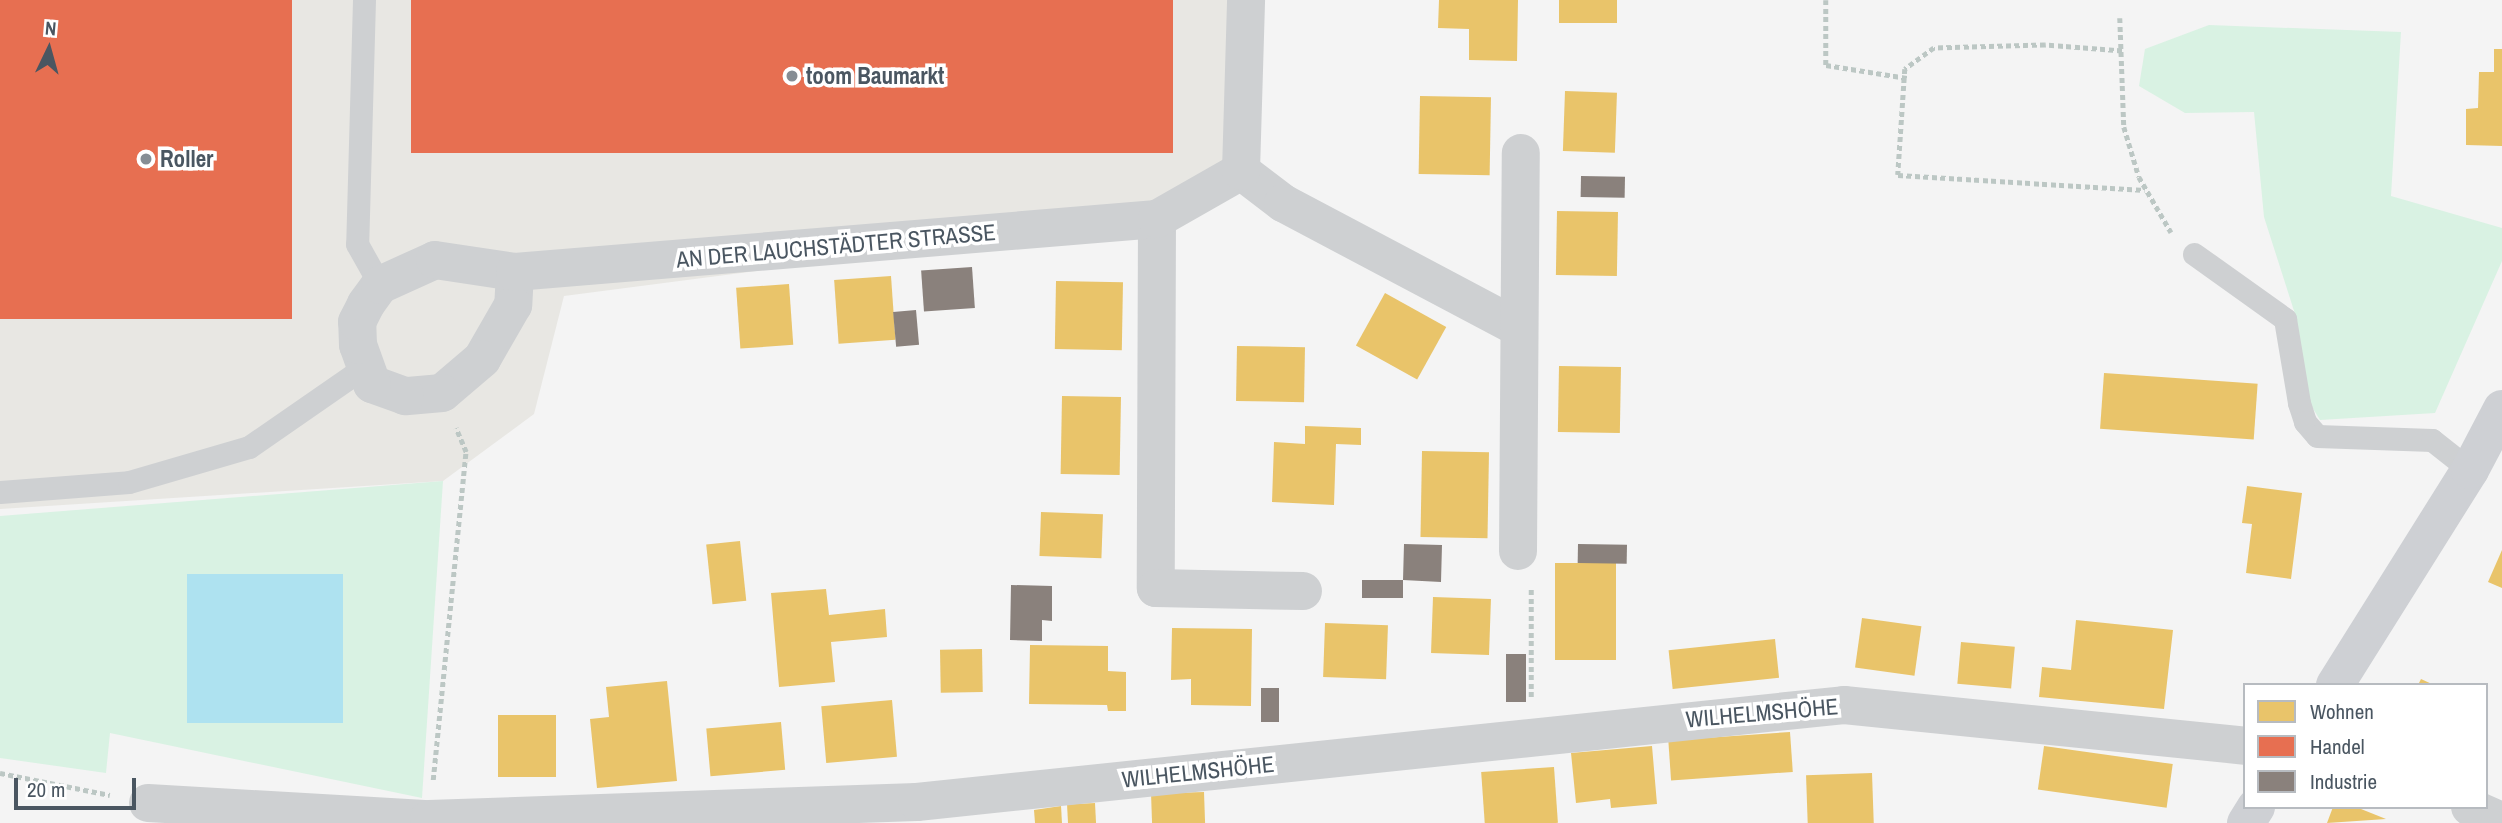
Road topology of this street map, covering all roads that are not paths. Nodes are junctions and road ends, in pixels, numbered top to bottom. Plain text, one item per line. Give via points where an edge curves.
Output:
1 (364, 0) edge
2 (1246, 0) edge
3 (1521, 153) dead end
4 (1241, 171) junction
5 (1157, 219) junction
6 (2194, 254) road end
7 (515, 272) junction
8 (380, 285) junction
9 (1519, 328) junction
10 (363, 368) junction
11 (2502, 410) edge
12 (2470, 470) junction
13 (0, 492) edge
14 (1518, 551) road end
15 (1303, 591) dead end
16 (2336, 683) edge
17 (2243, 746) edge
18 (148, 803) road end
19 (2475, 809) edge
20 (2502, 821) edge

1 - 8 lane via 357,244
2 - 4 street
3 - 9 street
4 - 5 street, AN DER LAUCHSTÄDTER STRASSE
4 - 9 street via 1283,203
5 - 7 street, AN DER LAUCHSTÄDTER STRASSE
5 - 15 street via 1156,588
6 - 12 lane via 2285,319 2299,403 2305,422 2318,436 2432,440
7 - 8 street, AN DER LAUCHSTÄDTER STRASSE via 435,260
7 - 10 street via 513,305 482,359 442,393 405,396 372,384
8 - 10 street via 356,322
9 - 14 street
10 - 13 lane via 249,447 129,482
11 - 12 main road
12 - 16 main road
17 - 18 street, WILHELMSHÖHE via 1844,705 917,802 429,819
19 - 20 street

